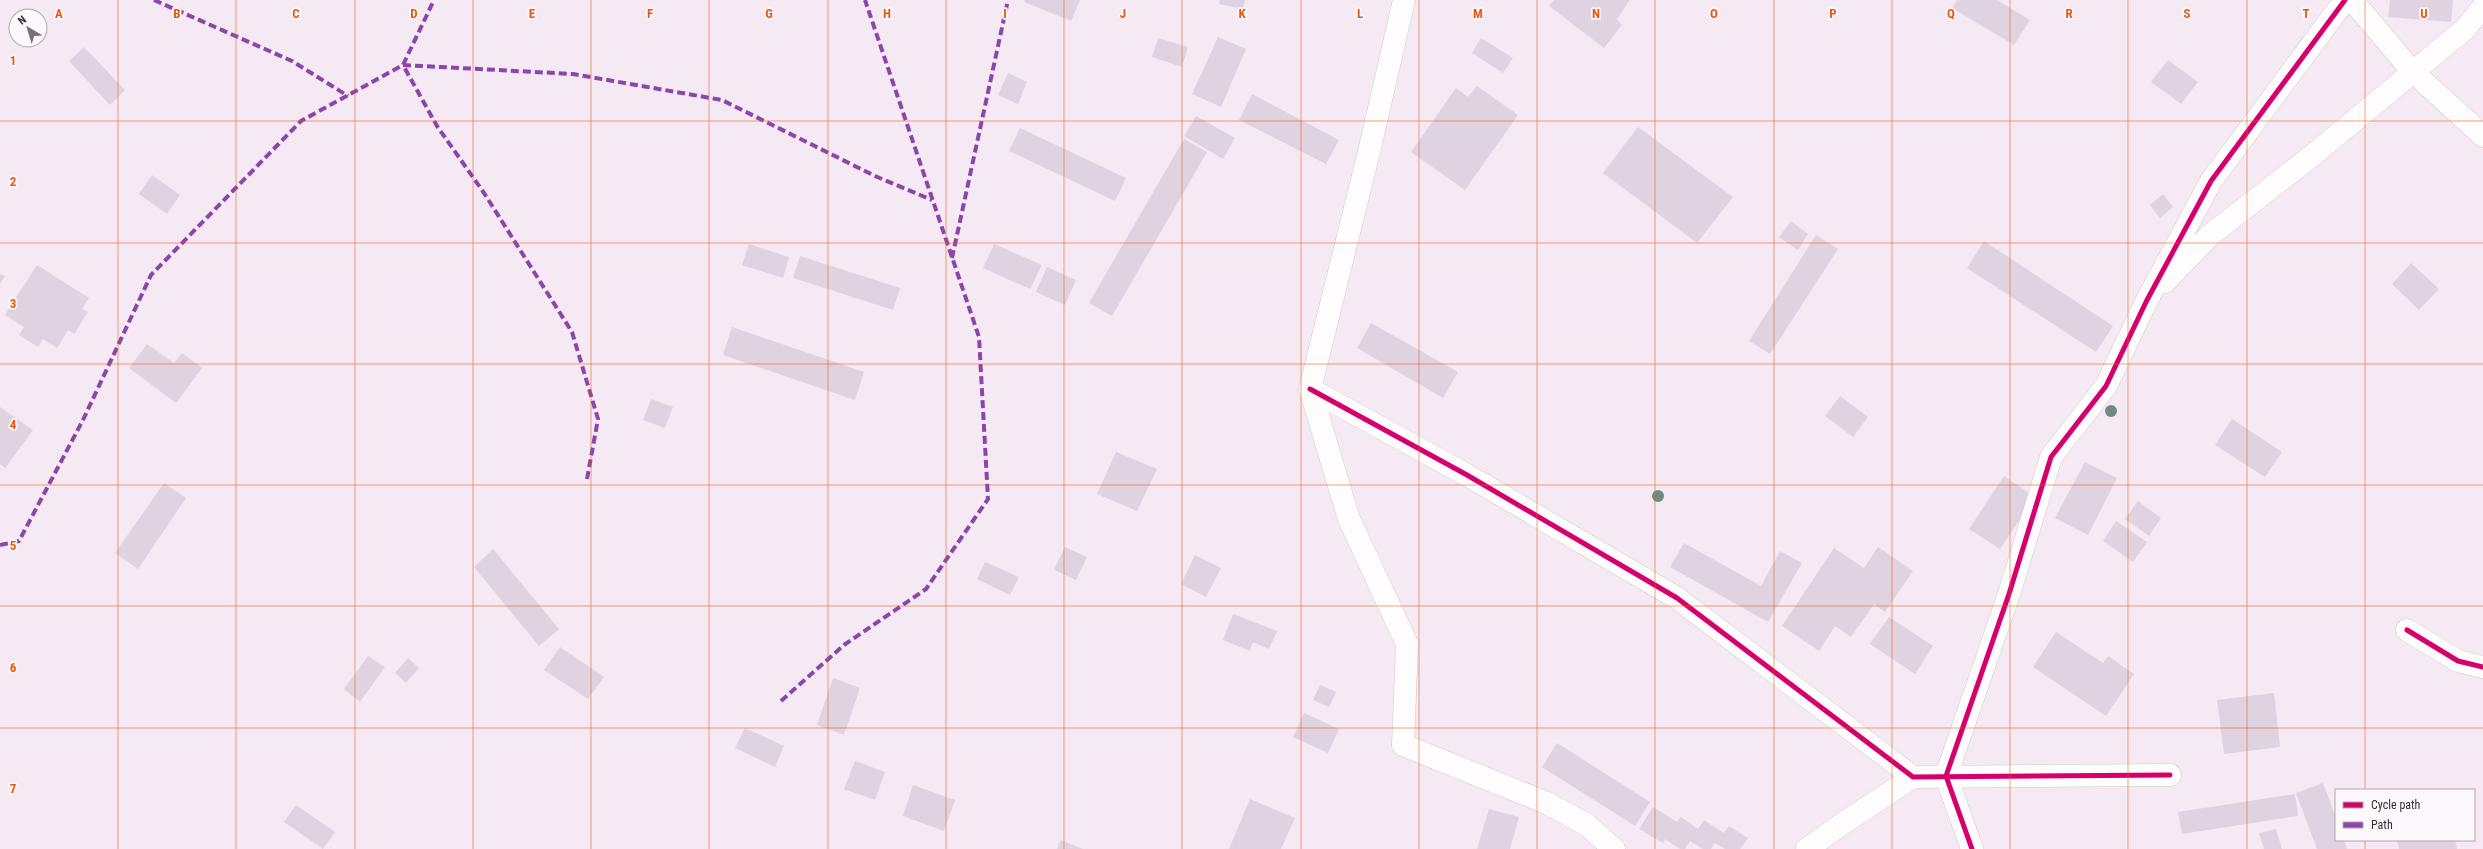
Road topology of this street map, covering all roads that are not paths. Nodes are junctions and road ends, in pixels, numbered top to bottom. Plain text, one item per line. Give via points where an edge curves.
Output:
1 (1404, 0) edge
2 (2345, 0) edge
3 (2352, 0) edge
4 (2483, 7) edge
5 (2412, 72) junction
6 (2483, 136) edge
7 (2146, 302) junction
8 (1310, 389) junction
9 (2407, 630) dead end
10 (2483, 667) edge
11 (2170, 775) dead end
12 (1946, 776) junction
13 (1913, 777) junction
14 (1614, 849) edge
15 (1807, 849) edge
16 (1972, 849) edge

1 - 8 street
2 - 7 street via 2211,181
3 - 5 street
4 - 5 street via 2465,29
5 - 6 street
5 - 7 street via 2308,159 2209,236
7 - 12 street via 2106,386 2052,457 2009,594
8 - 13 street via 1467,475 1677,598
8 - 14 street via 1349,519 1407,644 1403,744 1547,803 1587,825
9 - 10 street via 2458,661
11 - 12 street
12 - 13 street
12 - 16 street
13 - 15 street

